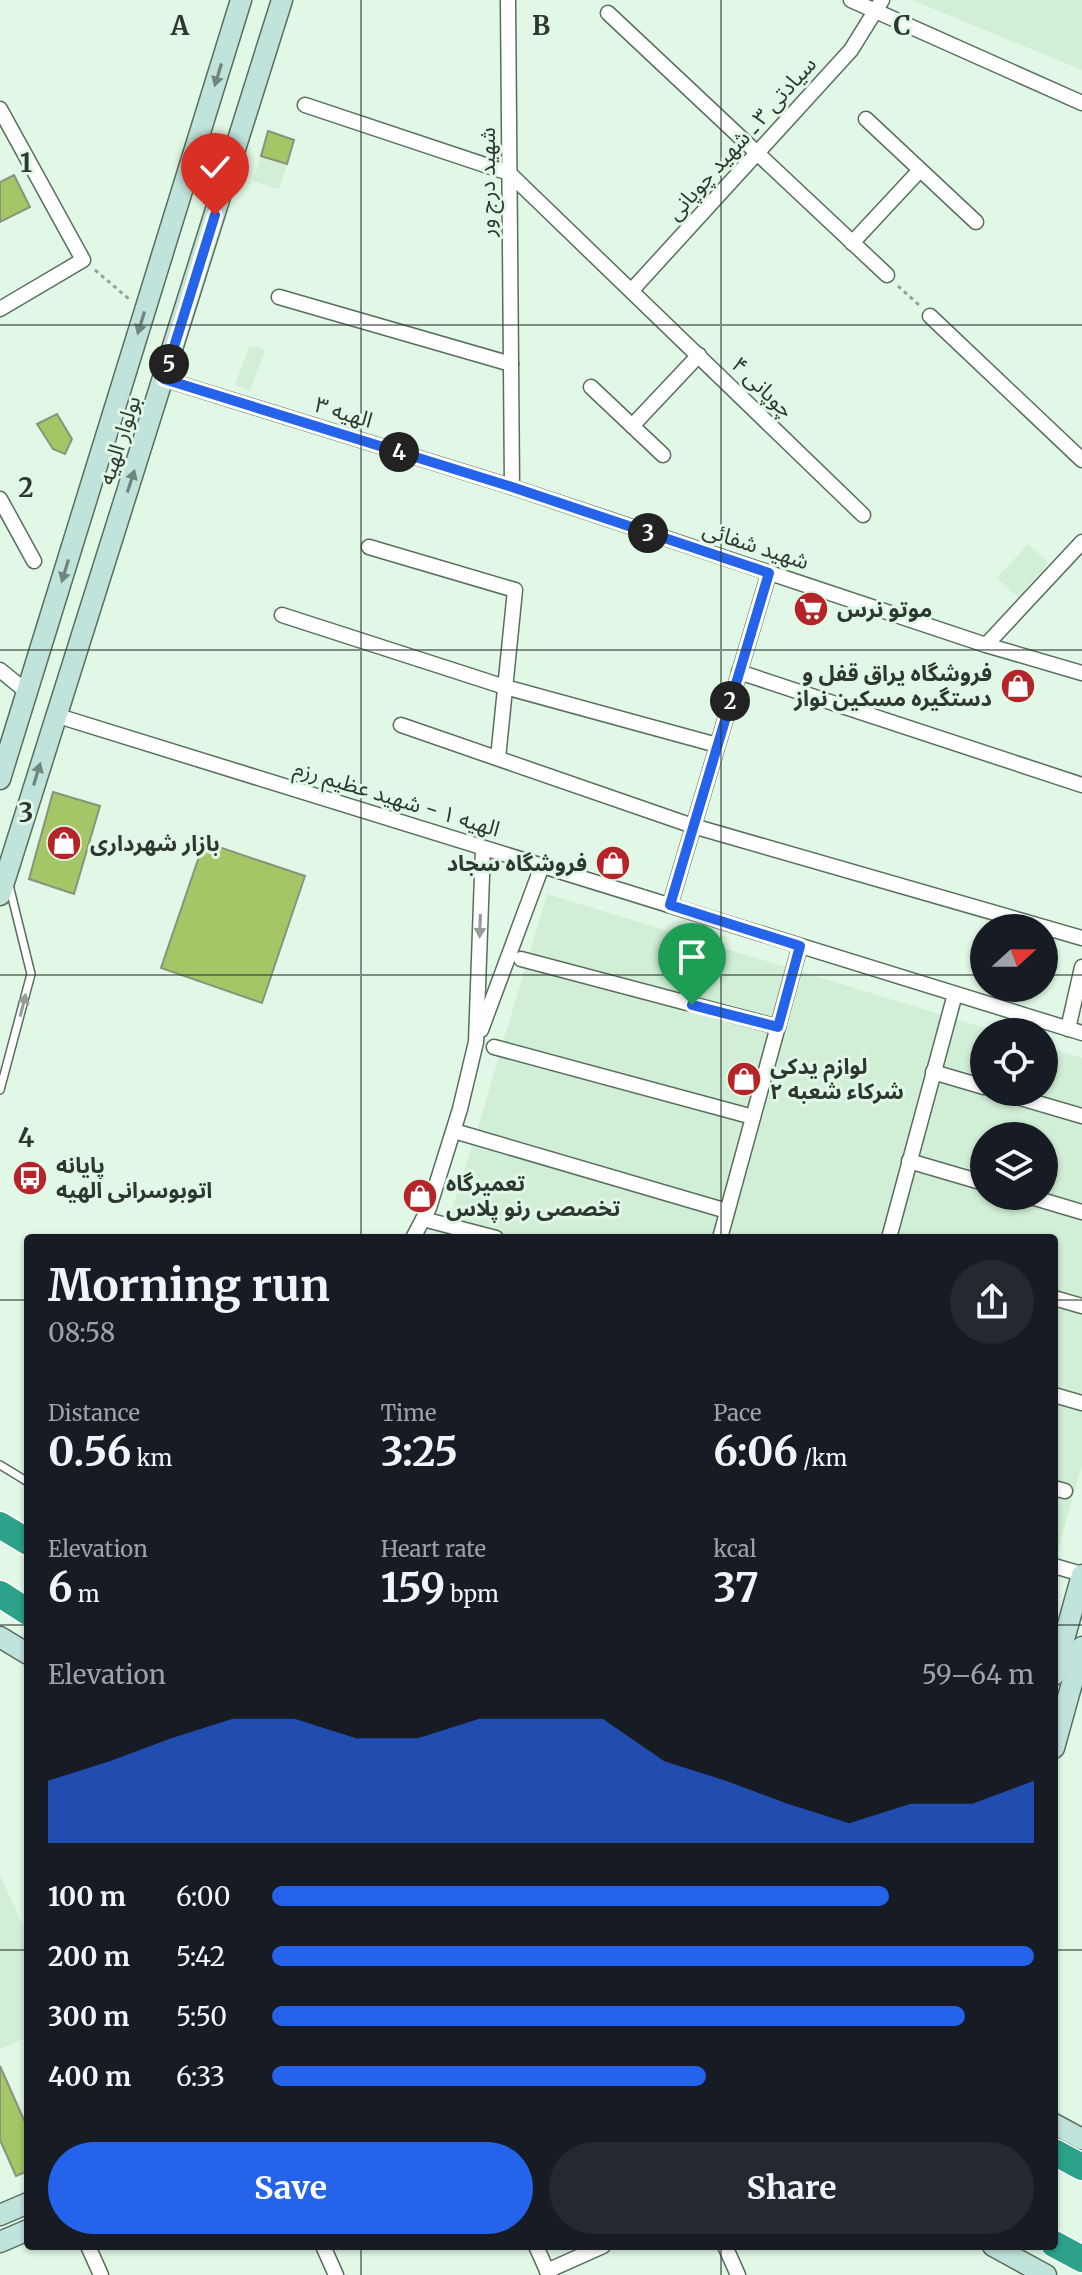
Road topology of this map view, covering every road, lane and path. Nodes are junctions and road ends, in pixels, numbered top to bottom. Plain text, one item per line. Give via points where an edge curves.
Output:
1 (241, 0) edge
2 (282, 0) edge
3 (508, 0) edge
4 (851, 0) edge
5 (880, 6) edge
6 (608, 13) dead end
7 (1082, 103) edge
8 (305, 105) dead end
9 (0, 109) edge
10 (866, 119) dead end
11 (757, 153) junction
12 (920, 170) junction
13 (509, 173) junction
14 (976, 222) dead end
15 (852, 243) junction
16 (83, 260) junction
17 (887, 275) joint
18 (632, 290) junction
19 (279, 297) dead end
20 (0, 309) edge
21 (145, 312) junction
22 (930, 316) joint
23 (699, 355) junction
24 (511, 364) junction
25 (164, 379) junction
26 (591, 387) dead end
27 (632, 426) junction
28 (663, 455) dead end
29 (1082, 460) edge
30 (512, 487) junction
31 (0, 499) edge
32 (863, 515) dead end
33 (1082, 542) edge
34 (369, 547) dead end
35 (34, 561) dead end
36 (769, 573) junction
37 (282, 615) dead end
38 (986, 645) junction
39 (0, 670) edge
40 (739, 672) junction
41 (1082, 673) edge
42 (505, 687) junction
43 (27, 692) junction
44 (55, 715) junction
45 (401, 725) dead end
46 (717, 745) junction
47 (498, 758) junction
48 (0, 779) edge
49 (1082, 785) edge
50 (693, 826) junction
51 (483, 848) junction
52 (542, 866) junction
53 (3, 885) edge
54 (670, 905) junction
55 (1082, 938) edge
56 (800, 946) junction
57 (521, 959) dead end
58 (1082, 967) edge
59 (955, 994) junction
60 (778, 1027) junction
61 (1075, 1031) edge
62 (476, 1042) junction
63 (494, 1047) dead end
64 (933, 1072) junction
65 (970, 1083) edge
66 (0, 1090) edge
67 (1048, 1106) edge
68 (1082, 1116) edge
69 (753, 1117) junction
70 (454, 1131) junction
71 (909, 1161) junction
72 (970, 1179) edge
73 (1058, 1205) edge
74 (727, 1211) junction
75 (1082, 1212) edge
76 (423, 1219) junction
77 (415, 1234) edge
78 (481, 1234) edge
79 (721, 1234) edge
80 (890, 1234) edge
81 (1058, 1299) edge
82 (1082, 1306) edge
83 (1058, 1396) edge
84 (1082, 1403) edge
85 (0, 1465) edge
86 (24, 1480) edge
87 (0, 1525) edge
88 (24, 1540) edge
89 (1058, 1567) edge
90 (1082, 1574) edge
91 (0, 1594) edge
92 (24, 1609) edge
93 (0, 1637) edge
94 (1082, 1647) edge
95 (24, 1652) edge
96 (1058, 1661) edge
97 (1058, 1734) edge
98 (1058, 2126) edge
99 (1082, 2139) edge
100 (1058, 2154) edge
101 (1082, 2167) edge
102 (24, 2205) edge
103 (0, 2215) edge
104 (24, 2232) edge
105 (0, 2242) edge
106 (1058, 2246) edge
107 (90, 2250) edge
108 (325, 2250) edge
109 (538, 2250) edge
110 (595, 2250) edge
111 (727, 2250) edge
112 (1000, 2250) edge
113 (1082, 2259) edge
114 (548, 2273) edge
115 (101, 2275) edge
116 (336, 2275) edge
117 (738, 2275) edge
118 (1046, 2275) edge

1 -> 21 main road, بولوار الهیه
2 - 25 main road, بولوار الهیه
3 - 13 street, شهید درج ور
4 - 5 street
5 - 7 street
5 - 11 street, سیادتی ۳ ـ شهید چوپانی via 851,50
6 - 11 street
8 - 13 street
9 - 16 street
10 - 12 street
11 - 15 street
11 - 18 street, سیادتی ۳ ـ شهید چوپانی
12 - 14 street
12 - 15 street
13 - 18 street, چوپانی ۴
13 - 24 street, شهید درج ور
15 - 17 street
16 - 20 street
16 - 21 path
17 - 22 path
18 - 23 street, چوپانی ۴
19 - 24 street
21 -> 43 main road, بولوار الهیه
22 - 29 street
23 - 27 street
23 - 32 street, چوپانی ۴
24 - 30 street, شهید درج ور
25 - 30 street, الهیه ۳
44 -> 25 main road, بولوار الهیه
26 - 27 street
27 - 28 street
30 - 36 street, شهید شفائی
31 - 35 street
33 - 38 street
34 - 42 street via 515,590
36 - 38 street, شهید شفائی
36 - 40 street
37 - 42 street
38 - 41 street, شهید شفائی
39 - 43 street
40 - 46 street
40 - 49 street
42 - 46 street
42 - 47 street
43 - 48 main road, بولوار الهیه
44 - 51 street, الهیه ۱ - شهید عظیم رزم
53 -> 44 main road, بولوار الهیه
45 - 47 street
46 - 50 street
47 - 50 street
50 - 54 street
50 - 55 street
51 - 52 street, الهیه ۱ - شهید عظیم رزم
51 -> 62 street
52 - 54 street, الهیه ۱ - شهید عظیم رزم
52 - 62 street
66 -> 53 lane via 31,974
54 - 56 street, الهیه ۱ - شهید عظیم رزم
56 - 59 street, الهیه ۱ - شهید عظیم رزم
56 - 60 street
57 - 60 street
58 - 61 street
59 - 61 street, الهیه ۱ - شهید عظیم رزم
59 - 64 street
60 - 69 street
62 - 70 street
63 - 69 street
64 - 65 street
64 - 71 street
67 - 68 street
69 - 74 street
70 - 74 street
70 - 76 street
71 - 72 street
71 - 80 street
73 - 75 street
74 - 79 street
76 - 77 street
76 - 78 street
81 - 82 street
83 - 84 street
85 - 86 lane
87 - 88 highway
89 - 90 street
90 - 96 main road
91 - 92 highway
93 - 95 main road
94 - 97 main road
98 - 99 main road
100 - 101 highway
102 - 103 main road
104 - 105 main road
106 - 113 highway
107 - 115 street
108 - 116 street
109 - 114 street
110 - 114 street
111 - 117 street
112 - 118 main road

